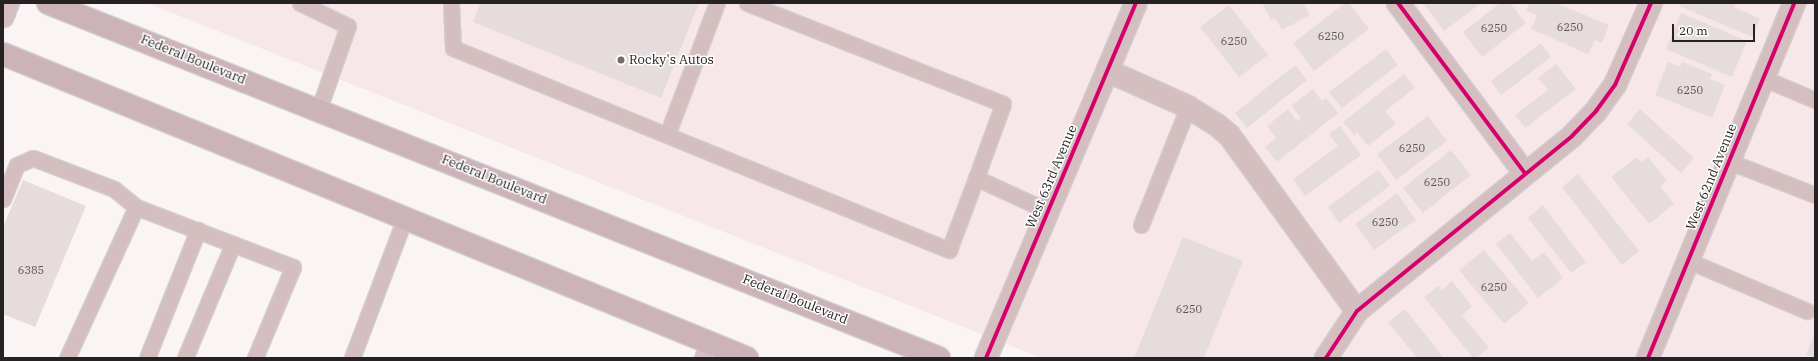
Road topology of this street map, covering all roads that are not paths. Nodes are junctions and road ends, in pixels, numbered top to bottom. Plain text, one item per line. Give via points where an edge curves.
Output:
1 (8, 3) edge
2 (48, 3) edge
3 (300, 3) edge
4 (451, 3) edge
5 (717, 3) edge
6 (747, 3) edge
7 (1136, 3) edge
8 (1398, 3) edge
9 (1652, 3) edge
10 (1794, 3) edge
11 (3, 16) edge
12 (3, 54) edge
13 (1108, 71) junction
14 (1763, 78) junction
15 (1815, 100) edge
16 (1188, 107) junction
17 (318, 110) junction
18 (667, 136) junction
19 (1728, 161) junction
20 (1524, 172) junction
21 (976, 178) junction
22 (1815, 195) edge
23 (3, 199) edge
24 (136, 207) junction
25 (1048, 211) junction
26 (405, 218) junction
27 (1141, 225) dead end
28 (198, 230) junction
29 (233, 244) junction
30 (1688, 261) junction
31 (1357, 311) junction
32 (1807, 311) dead end
33 (705, 350) edge
34 (67, 358) edge
35 (147, 358) edge
36 (185, 358) edge
37 (255, 358) edge
38 (352, 358) edge
39 (747, 358) edge
40 (939, 358) edge
41 (986, 358) edge
42 (1326, 358) edge
43 (1648, 358) edge

1 - 11 street
2 - 17 main road, Federal Boulevard
3 - 17 lane via 348,26
4 - 18 lane via 453,48
5 - 18 lane
6 - 21 lane via 1003,104
7 - 13 street, West 63rd Avenue
8 - 20 street
9 - 20 street via 1628,59 1604,101 1572,136
10 - 14 street, West 62nd Avenue
12 - 26 main road
13 - 16 street
13 - 25 street, West 63rd Avenue
14 - 15 lane
14 - 19 street, West 62nd Avenue
16 - 27 lane
16 - 31 street via 1217,124 1229,135
17 - 40 main road, Federal Boulevard
18 - 21 lane via 949,250
19 - 22 lane
19 - 30 street, West 62nd Avenue
20 - 31 street
21 - 25 lane
23 - 24 lane via 17,165 33,158 114,189
24 - 28 lane
24 - 34 lane
25 - 41 street, West 63rd Avenue
26 - 33 main road
26 - 38 lane
28 - 29 lane
28 - 35 lane
29 - 36 lane
29 - 37 lane via 293,267
30 - 32 lane
30 - 43 street, West 62nd Avenue
31 - 42 street
33 - 39 main road

